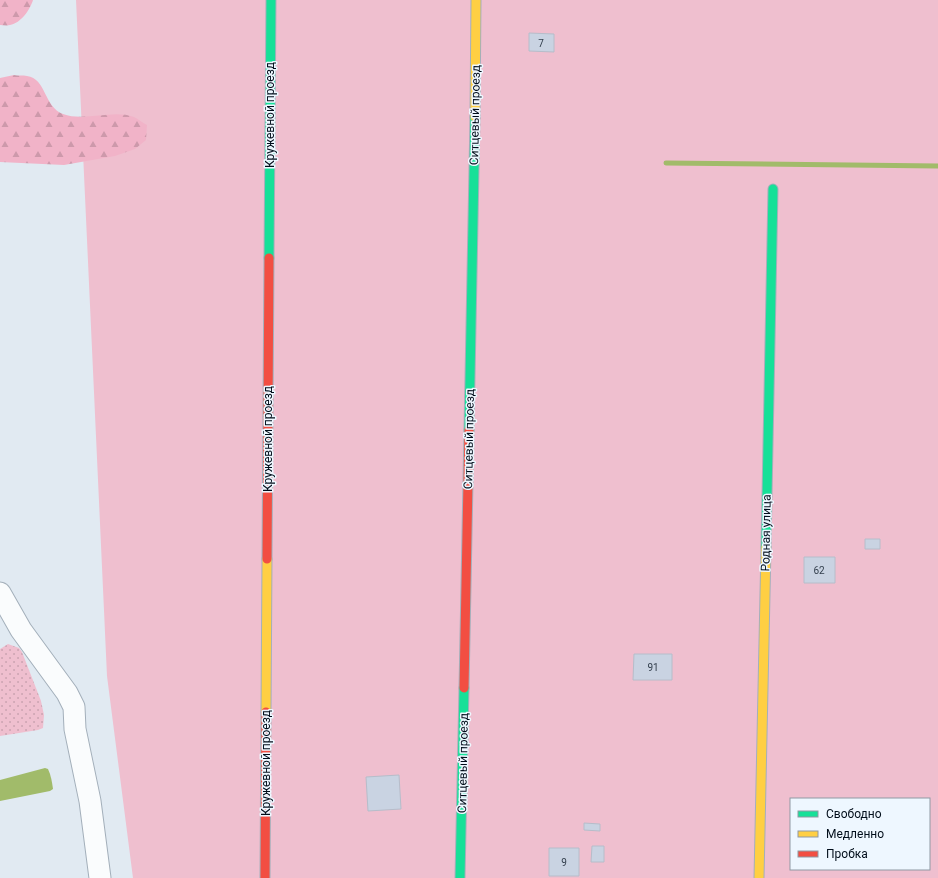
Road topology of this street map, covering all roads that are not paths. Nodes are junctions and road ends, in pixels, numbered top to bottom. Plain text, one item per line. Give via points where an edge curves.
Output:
1 (271, 0) edge
2 (476, 0) edge
3 (773, 189) dead end
4 (0, 593) edge
5 (100, 878) edge
6 (265, 878) edge
7 (460, 878) edge
8 (759, 878) edge

1 - 6 street, Кружевной проезд
2 - 7 street, Ситцевый проезд
3 - 8 street, Родная улица
4 - 5 street via 21,630 67,693 74,707 75,729 90,801

